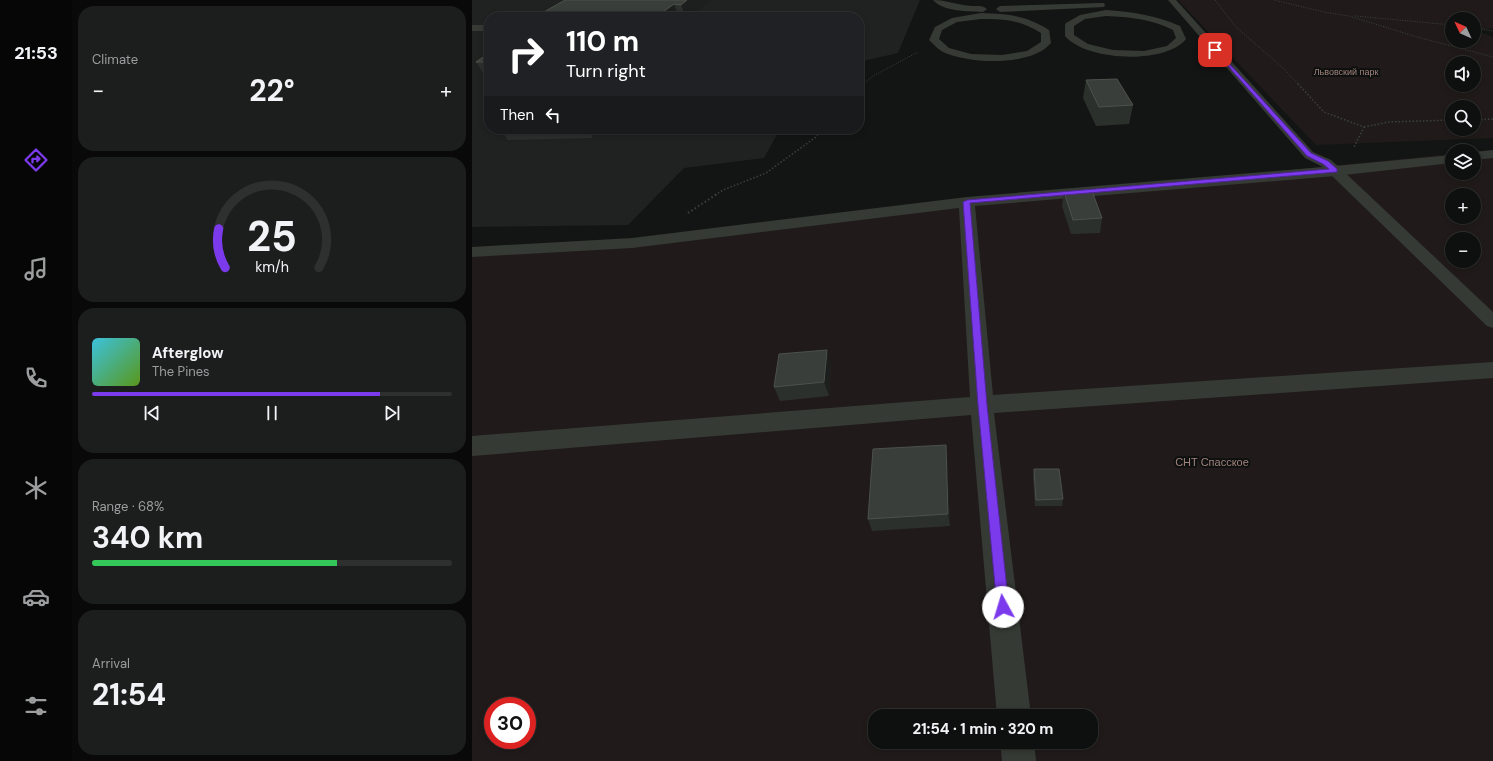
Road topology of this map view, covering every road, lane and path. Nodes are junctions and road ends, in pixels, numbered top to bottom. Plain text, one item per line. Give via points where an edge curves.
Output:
1 (937, 0) edge
2 (1023, 0) edge
3 (1063, 0) edge
4 (1172, 0) edge
5 (1215, 0) edge
6 (1274, 0) edge
7 (1110, 5) junction
8 (989, 9) junction
9 (1116, 13) junction
10 (1349, 16) junction
11 (1445, 24) edge
12 (472, 28) edge
13 (484, 28) edge
14 (938, 29) junction
15 (1481, 29) edge
16 (1493, 31) edge
17 (1070, 36) junction
18 (1046, 43) junction
19 (1493, 57) edge
20 (864, 84) edge
21 (1493, 119) edge
22 (1445, 120) edge
23 (1481, 120) edge
24 (1364, 127) junction
25 (818, 134) edge
26 (1351, 152) dead end
27 (1493, 154) edge
28 (1481, 155) edge
29 (1445, 160) edge
30 (1335, 171) junction
31 (967, 202) junction
32 (684, 215) dead end
33 (472, 252) edge
34 (1493, 322) edge
35 (1493, 370) edge
36 (982, 405) junction
37 (472, 446) edge
38 (1013, 709) edge
39 (1018, 749) edge
40 (1019, 761) edge

1 - 8 lane via 962,8
2 - 8 lane via 1013,5
3 - 7 lane
4 - 30 lane via 1309,155 1326,163
5 - 24 path via 1236,27 1283,68 1324,112
6 - 10 path
7 - 8 lane
7 - 9 lane
9 - 17 lane via 1083,17 1069,25
9 - 17 lane via 1160,19 1177,28 1181,39 1170,48 1144,54 1113,53 1086,46
10 - 11 path
10 - 19 path
12 - 13 lane
14 - 18 lane via 955,20 981,16 1008,17 1032,23 1046,32
14 - 18 lane via 934,40 946,50 971,57 1002,58 1030,53
14 - 20 path via 919,52 873,76
15 - 16 path
17 - 18 lane
21 - 23 path
22 - 24 path via 1389,122
24 - 26 path
25 - 32 path via 766,173 723,190
27 - 28 street
29 - 30 street
30 - 31 street
30 - 34 lane
31 - 33 street via 632,243
31 - 36 street
35 - 36 street
36 - 37 street
36 - 38 street
39 - 40 street

